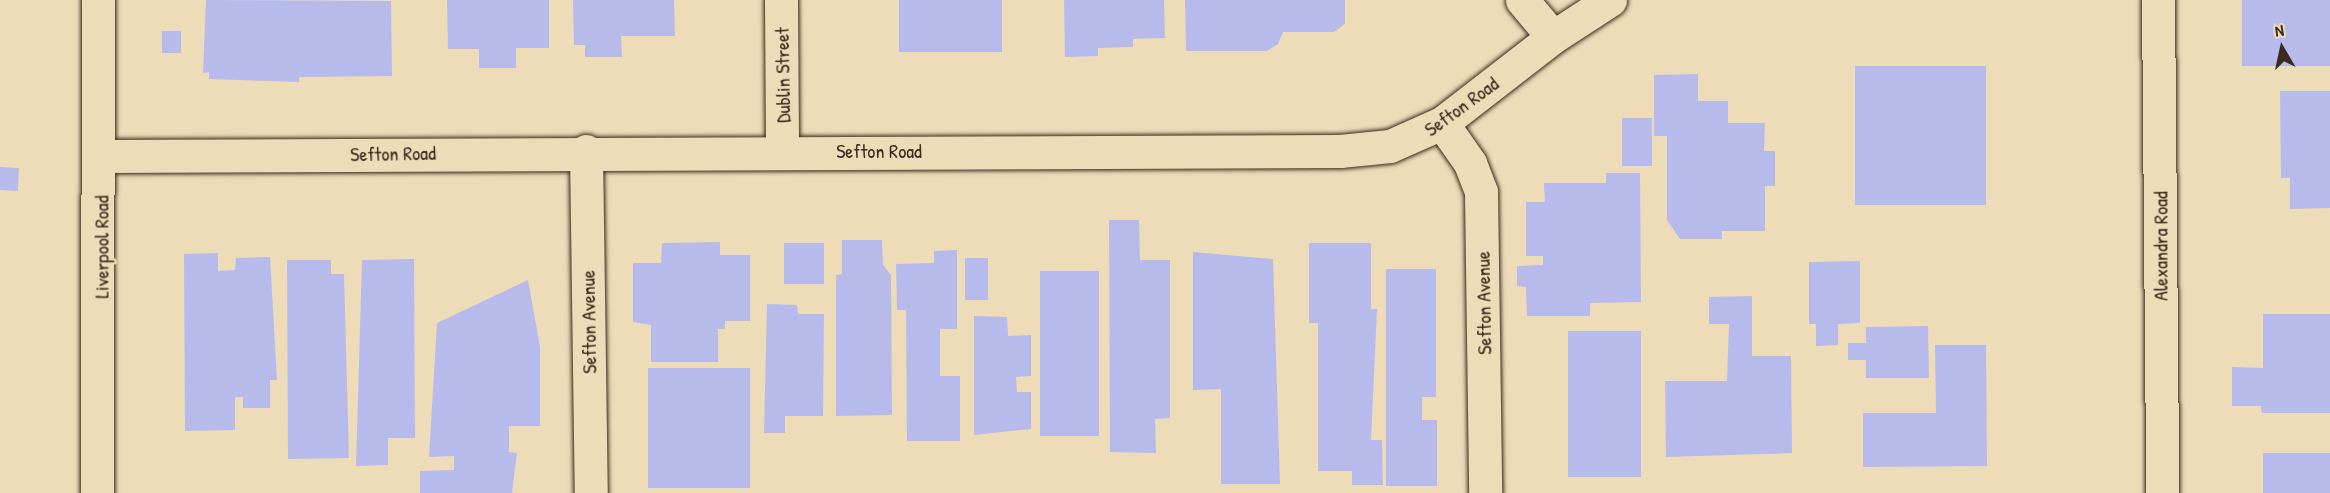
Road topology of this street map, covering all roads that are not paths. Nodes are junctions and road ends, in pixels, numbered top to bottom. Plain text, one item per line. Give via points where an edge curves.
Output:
1 (98, 0) edge
2 (781, 0) edge
3 (1522, 0) edge
4 (1610, 0) edge
5 (2158, 0) edge
6 (1552, 37) junction
7 (1442, 123) junction
8 (782, 150) junction
9 (585, 151) junction
10 (101, 156) junction
11 (97, 493) edge
12 (591, 493) edge
13 (1485, 493) edge
14 (2162, 493) edge

1 - 10 street, Liverpool Road
2 - 8 street, Dublin Street
3 - 6 street
4 - 6 street, Sefton Road
5 - 14 street, Alexandra Road
6 - 7 street, Sefton Road
7 - 8 street, Sefton Road via 1390,146 1340,151
7 - 13 street, Sefton Avenue via 1470,163 1482,200
8 - 9 street, Sefton Road
9 - 10 street, Sefton Road
9 - 12 street, Sefton Avenue
10 - 11 street, Liverpool Road

